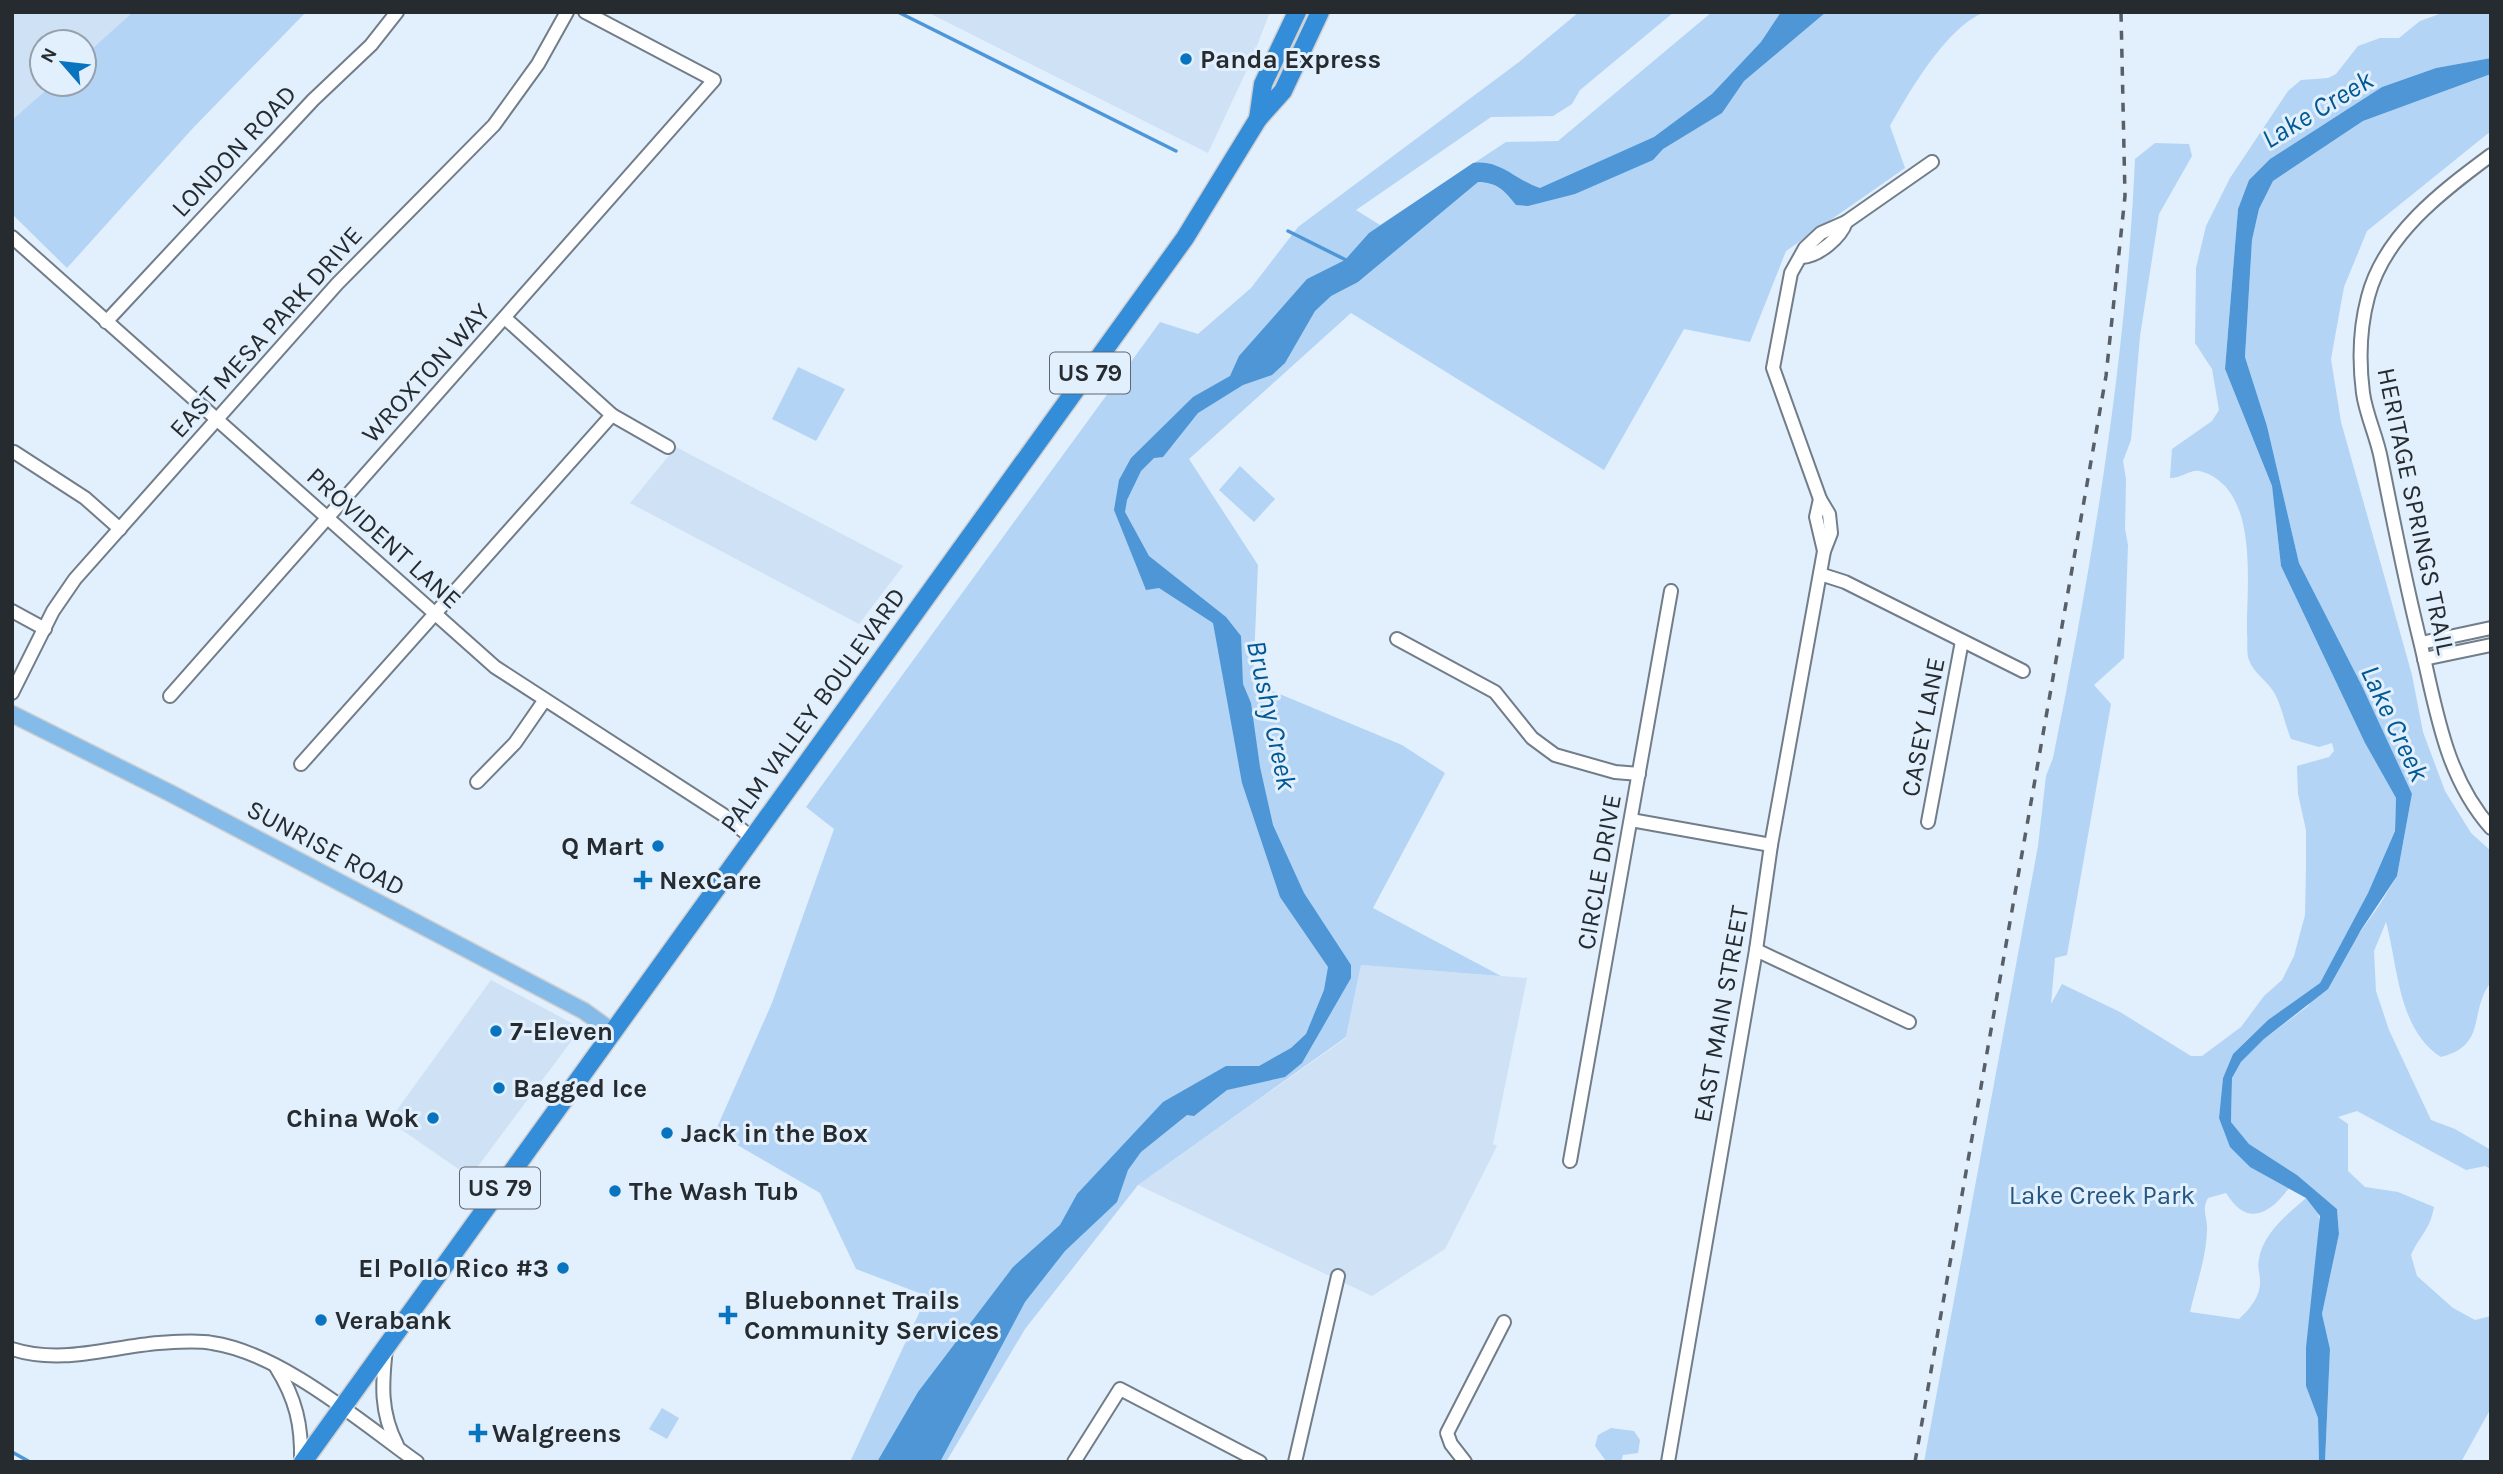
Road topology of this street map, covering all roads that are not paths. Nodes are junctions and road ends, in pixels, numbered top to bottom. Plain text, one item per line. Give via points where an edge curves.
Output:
1 (397, 12) edge
2 (567, 12) edge
3 (585, 12) edge
4 (1297, 12) edge
5 (1321, 12) edge
6 (1258, 119) junction
7 (2491, 155) edge
8 (1932, 162) dead end
9 (12, 237) edge
10 (505, 318) junction
11 (106, 322) junction
12 (612, 415) junction
13 (216, 420) junction
14 (668, 447) dead end
15 (15, 452) dead end
16 (327, 519) junction
17 (120, 529) junction
18 (1820, 574) junction
19 (1671, 591) dead end
20 (12, 611) edge
21 (434, 614) junction
22 (2491, 628) edge
23 (45, 629) junction
24 (1397, 639) dead end
25 (1962, 641) junction
26 (2421, 643) junction
27 (2491, 645) edge
28 (2424, 659) junction
29 (2023, 671) dead end
30 (12, 693) edge
31 (170, 696) dead end
32 (544, 701) junction
33 (12, 714) edge
34 (301, 764) dead end
35 (1639, 774) junction
36 (477, 782) dead end
37 (1632, 820) junction
38 (1928, 822) dead end
39 (2491, 828) edge
40 (752, 838) junction
41 (1771, 845) junction
42 (1756, 950) junction
43 (1909, 1022) dead end
44 (613, 1031) junction
45 (1570, 1161) dead end
46 (1338, 1276) dead end
47 (1504, 1322) dead end
48 (387, 1344) junction
49 (12, 1349) edge
50 (274, 1364) junction
51 (342, 1408) junction
52 (399, 1449) junction
53 (302, 1462) edge
54 (417, 1462) edge
55 (1074, 1462) edge
56 (1260, 1462) edge
57 (1295, 1462) edge
58 (1465, 1462) edge
59 (1668, 1462) edge

1 - 11 street, LONDON ROAD via 371,45 313,100
2 - 13 street, EAST MESA PARK DRIVE via 538,64 494,125 337,284
3 - 10 street, WROXTON WAY via 714,80
4 - 6 highway, PALM VALLEY BOULEVARD / US 79 via 1263,84
5 - 6 highway, PALM VALLEY BOULEVARD / US 79 via 1283,91
6 - 40 highway, PALM VALLEY BOULEVARD / US 79 via 1178,248
7 - 26 street, HERITAGE SPRINGS TRAIL via 2435,200 2396,242 2376,275 2363,320 2363,394
8 - 18 street, EAST MAIN STREET via 1846,222 1830,242 1802,257 1791,273 1773,368 1829,514 1831,533
9 - 11 street, PROVIDENT LANE
10 - 12 street
10 - 16 street, WROXTON WAY
11 - 13 street, PROVIDENT LANE
12 - 14 street
12 - 21 street
13 - 16 street, PROVIDENT LANE
13 - 17 street, EAST MESA PARK DRIVE
15 - 17 street via 85,498
16 - 21 street, PROVIDENT LANE
16 - 31 street, WROXTON WAY
17 - 23 street, EAST MESA PARK DRIVE via 75,579
18 - 25 street
18 - 41 street, EAST MAIN STREET
19 - 35 street, CIRCLE DRIVE
20 - 23 street
21 - 32 street, PROVIDENT LANE via 495,667
21 - 34 street
22 - 26 street
23 - 30 street, EAST MESA PARK DRIVE
24 - 35 street via 1495,692 1532,738 1555,755
25 - 29 street
25 - 38 street, CASEY LANE
26 - 28 street, HERITAGE SPRINGS TRAIL
27 - 28 street
28 - 39 street, HERITAGE SPRINGS TRAIL via 2439,727 2459,780
32 - 36 street via 515,743
32 - 40 street, PROVIDENT LANE
33 - 44 main road, SUNRISE ROAD via 286,853 584,1011
35 - 37 street, CIRCLE DRIVE
37 - 41 street
37 - 45 street, CIRCLE DRIVE
40 - 44 highway, PALM VALLEY BOULEVARD / US 79
41 - 42 street, EAST MAIN STREET
42 - 43 street
42 - 59 street, EAST MAIN STREET
44 - 48 highway, PALM VALLEY BOULEVARD / US 79
46 - 57 street
47 - 58 street via 1447,1433
48 - 51 highway, PALM VALLEY BOULEVARD / US 79
48 - 52 street via 381,1397
49 - 50 street via 71,1357 159,1343 209,1342
50 - 51 street
50 - 53 street via 289,1387 300,1419
51 - 52 street
51 - 53 highway, PALM VALLEY BOULEVARD / US 79
52 - 54 street
55 - 56 street via 1120,1389

